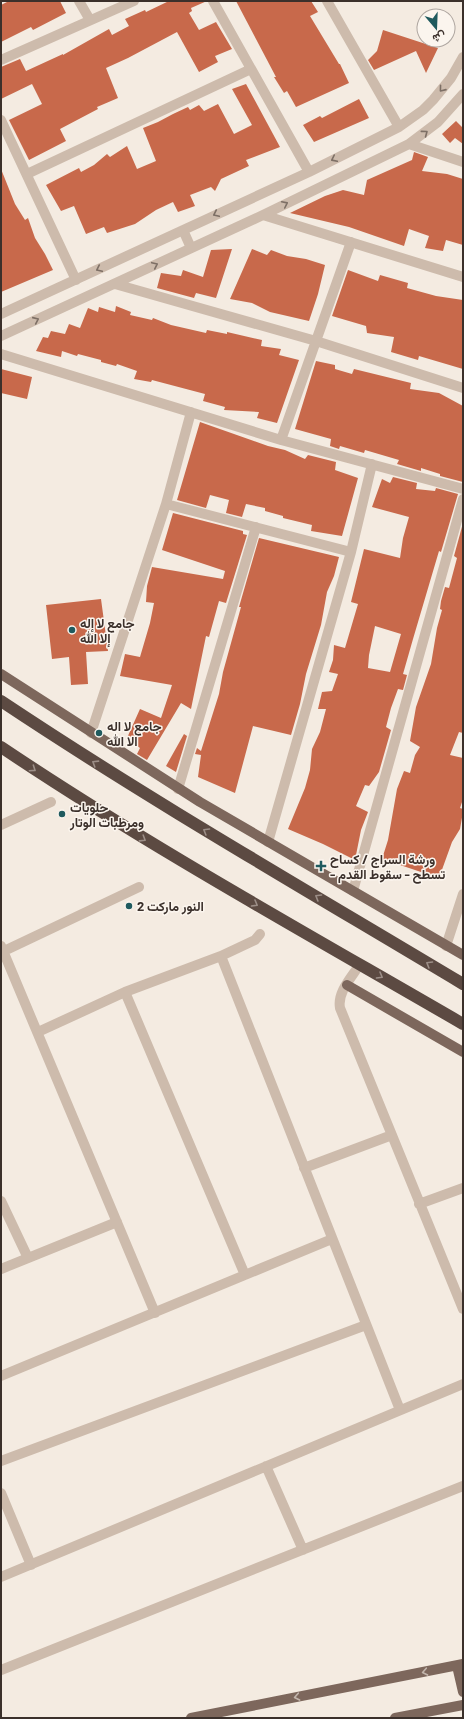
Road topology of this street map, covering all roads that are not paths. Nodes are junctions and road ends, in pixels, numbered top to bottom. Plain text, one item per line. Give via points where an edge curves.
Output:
1 (79, 1) edge
2 (134, 1) edge
3 (213, 1) edge
4 (327, 1) edge
5 (90, 20) junction
6 (463, 57) edge
7 (1, 60) edge
8 (251, 69) junction
9 (463, 94) edge
10 (1, 120) edge
11 (399, 127) junction
12 (409, 144) junction
13 (463, 162) edge
14 (309, 172) junction
15 (27, 174) junction
16 (263, 215) junction
17 (183, 230) junction
18 (351, 242) junction
19 (191, 248) junction
20 (463, 277) edge
21 (76, 280) junction
22 (115, 284) junction
23 (1, 314) edge
24 (1, 336) edge
25 (316, 341) junction
26 (1, 354) edge
27 (463, 388) edge
28 (191, 412) junction
29 (281, 440) junction
30 (372, 464) junction
31 (463, 489) edge
32 (463, 499) edge
33 (166, 504) junction
34 (256, 527) junction
35 (350, 552) junction
36 (1, 674) edge
37 (1, 701) edge
38 (91, 733) junction
39 (1, 747) edge
40 (178, 789) junction
41 (51, 802) dead end
42 (1, 825) edge
43 (268, 842) junction
44 (139, 887) dead end
45 (353, 891) junction
46 (463, 894) edge
47 (260, 934) dead end
48 (446, 946) junction
49 (3, 949) edge
50 (463, 955) edge
51 (221, 956) junction
52 (360, 964) junction
53 (463, 984) edge
54 (347, 985) junction
55 (125, 992) junction
56 (463, 1024) edge
57 (38, 1032) junction
58 (463, 1052) edge
59 (392, 1136) junction
60 (304, 1168) junction
61 (463, 1188) edge
62 (1, 1201) edge
63 (419, 1204) junction
64 (117, 1222) junction
65 (332, 1239) junction
66 (28, 1258) junction
67 (1, 1269) edge
68 (246, 1275) junction
69 (463, 1308) edge
70 (155, 1313) junction
71 (366, 1325) junction
72 (1, 1376) edge
73 (463, 1384) edge
74 (400, 1410) junction
75 (1, 1461) edge
76 (266, 1466) junction
77 (463, 1486) edge
78 (1, 1493) edge
79 (303, 1550) junction
80 (31, 1565) junction
81 (1, 1577) edge
82 (460, 1665) edge
83 (1, 1670) edge
84 (463, 1692) edge
85 (463, 1705) edge
86 (191, 1718) edge
87 (395, 1718) edge

1 - 5 street
2 - 5 street
3 - 8 street
4 - 11 street
5 - 7 street
6 -> 11 street via 451,78 433,100
8 - 14 street
8 - 15 street
12 -> 9 street via 438,122
10 - 15 street
11 -> 14 street
12 - 13 street
16 -> 12 street
14 -> 17 street
15 - 21 street
16 - 18 street
16 - 19 street
17 - 19 street
17 -> 21 street
18 - 20 street
18 - 25 street
22 -> 19 street
21 - 23 street
24 -> 22 street
22 - 25 street
25 - 27 street
25 - 29 street
26 - 28 street
28 - 29 street
28 - 33 street
29 - 30 street
30 - 31 street
30 - 35 street
32 - 45 street
33 - 34 street
33 - 38 street
34 - 35 street
34 - 40 street
35 - 43 street
36 - 38 main road
53 -> 37 highway via 180,816 89,760
38 - 40 main road
39 -> 52 highway via 149,842
40 - 43 main road
41 - 42 street
43 - 45 main road
44 - 49 street
45 - 48 main road
46 - 48 street
47 - 51 street via 255,940
48 - 50 main road
49 - 57 street
51 - 55 street
51 - 60 street
52 - 54 street
52 -> 56 highway
54 - 58 main road
54 - 59 street via 339,998 340,1008
55 - 57 street
55 - 68 street
57 - 64 street
59 - 60 street
59 - 63 street
60 - 65 street
61 - 63 street
62 - 66 street
63 - 69 street
64 - 66 street
64 - 70 street
65 - 68 street
65 - 71 street
66 - 67 street
68 - 70 street
70 - 72 street
71 - 74 street
71 - 75 street
73 - 74 street
74 - 76 street
76 - 79 street
76 - 80 street
77 - 79 street
78 - 80 street
79 - 83 street
80 - 81 street
82 - 84 main road
82 -> 86 main road
85 - 87 main road

